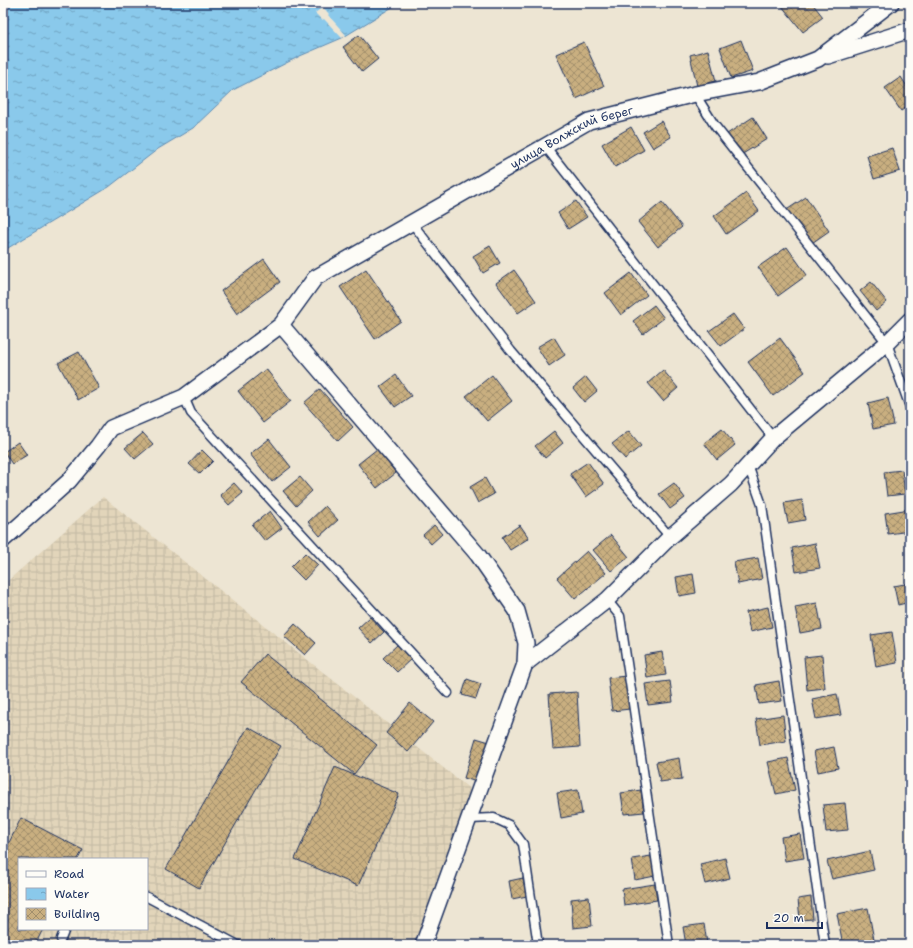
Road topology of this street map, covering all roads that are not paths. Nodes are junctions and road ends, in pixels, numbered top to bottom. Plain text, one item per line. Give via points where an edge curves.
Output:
1 (891, 3) edge
2 (910, 30) edge
3 (818, 59) junction
4 (695, 94) junction
5 (545, 146) junction
6 (412, 223) junction
7 (910, 320) edge
8 (281, 325) junction
9 (887, 343) junction
10 (184, 397) junction
11 (910, 407) edge
12 (773, 438) junction
13 (748, 465) junction
14 (670, 537) junction
15 (3, 540) edge
16 (607, 600) junction
17 (524, 664) junction
18 (448, 693) dead end
19 (469, 819) junction
20 (148, 898) edge
21 (65, 930) edge
22 (61, 939) dead end
23 (238, 945) edge
24 (423, 945) edge
25 (538, 945) edge
26 (669, 945) edge
27 (825, 945) edge

1 - 3 street, улица Волжский берег
2 - 3 street
3 - 4 street, улица Волжский берег via 760,82
4 - 5 street, улица Волжский берег via 589,121
4 - 9 lane via 715,126
5 - 6 street, улица Волжский берег
5 - 12 lane
6 - 8 street, улица Волжский берег via 315,278
6 - 14 lane via 511,351
7 - 9 street
8 - 10 street, улица Волжский берег
8 - 17 street via 478,556 517,611 526,643
9 - 11 lane
9 - 12 street
10 - 15 street, улица Волжский берег via 111,428 69,481
10 - 18 lane via 191,412
12 - 13 street
13 - 14 street via 731,484
13 - 27 lane via 762,505
14 - 16 street
16 - 17 street
16 - 26 lane via 620,616
17 - 19 street
19 - 24 street
19 - 25 lane via 494,818 509,825 523,844
20 - 23 lane
21 - 22 lane

